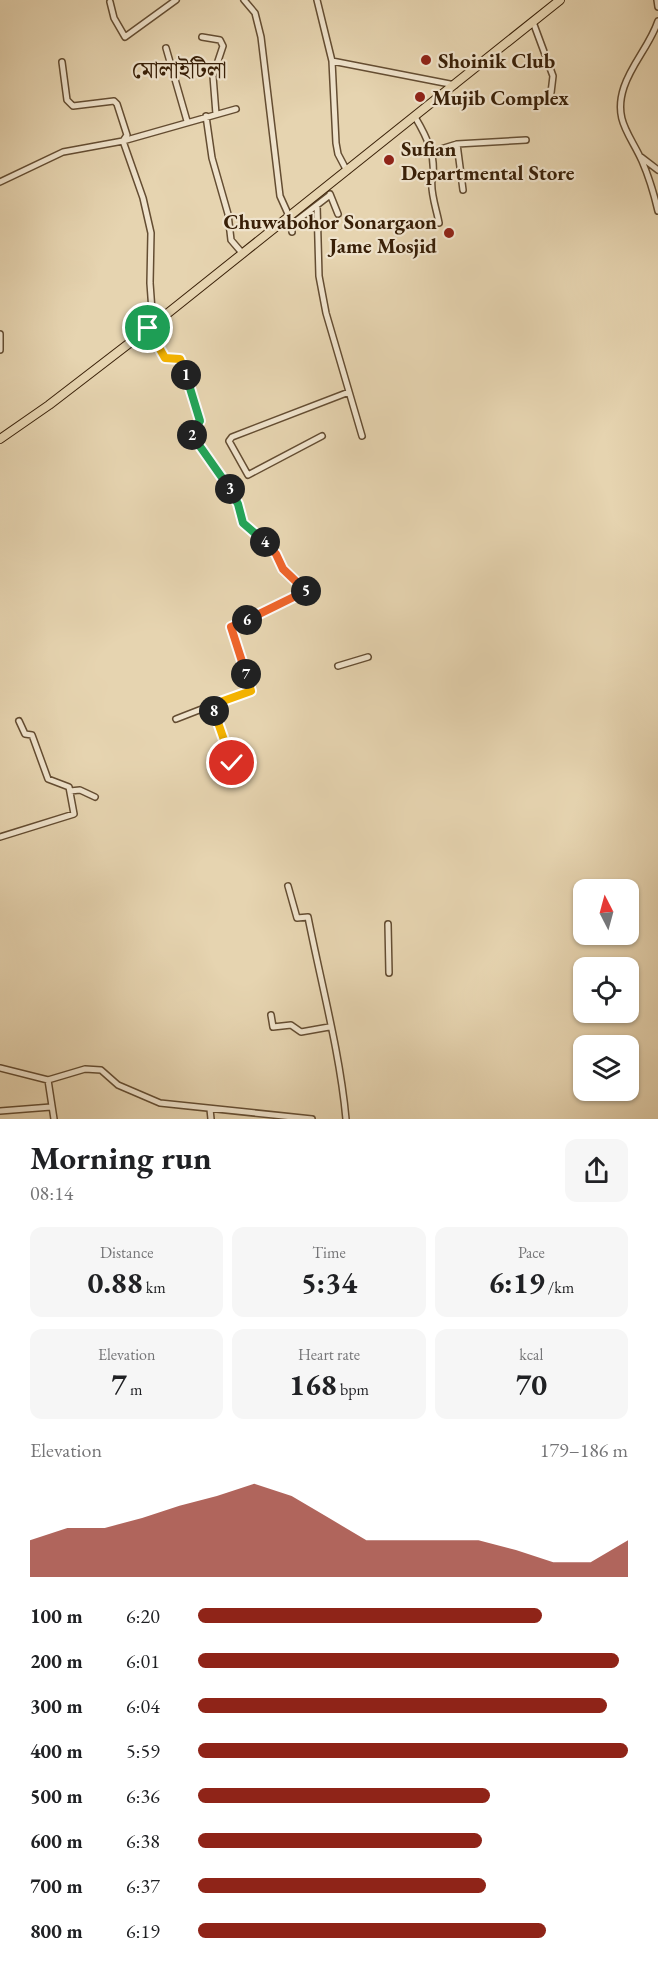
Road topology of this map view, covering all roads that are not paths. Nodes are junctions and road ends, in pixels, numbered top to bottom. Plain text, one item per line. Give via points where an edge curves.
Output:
1 (176, 0) edge
2 (244, 0) edge
3 (317, 0) edge
4 (560, 0) edge
5 (657, 0) edge
6 (111, 2) dead end
7 (658, 7) edge
8 (658, 21) edge
9 (533, 22) junction
10 (202, 37) dead end
11 (166, 48) dead end
12 (332, 61) junction
13 (62, 62) dead end
14 (455, 85) junction
15 (550, 93) dead end
16 (236, 109) dead end
17 (216, 114) junction
18 (206, 116) junction
19 (415, 117) junction
20 (187, 121) junction
21 (526, 140) dead end
22 (123, 141) junction
23 (457, 144) junction
24 (431, 152) junction
25 (640, 156) junction
26 (658, 170) edge
27 (347, 171) junction
28 (0, 182) edge
29 (463, 189) dead end
30 (328, 191) junction
31 (316, 206) junction
32 (658, 211) edge
33 (338, 214) dead end
34 (289, 216) junction
35 (439, 223) dead end
36 (292, 232) dead end
37 (243, 254) junction
38 (151, 327) junction
39 (0, 334) edge
40 (0, 350) edge
41 (349, 392) junction
42 (322, 436) dead end
43 (362, 436) dead end
44 (0, 439) edge
45 (368, 657) dead end
46 (338, 666) dead end
47 (212, 705) junction
48 (176, 719) dead end
49 (19, 721) dead end
50 (232, 763) dead end
51 (70, 791) junction
52 (95, 797) dead end
53 (0, 837) edge
54 (288, 886) dead end
55 (388, 924) dead end
56 (389, 970) dead end
57 (271, 1015) dead end
58 (329, 1027) junction
59 (0, 1068) edge
60 (48, 1080) junction
61 (51, 1107) junction
62 (210, 1109) junction
63 (0, 1111) edge
64 (54, 1119) edge
65 (211, 1119) edge
66 (312, 1119) edge
67 (345, 1119) edge

1 - 6 street via 125,38 114,18
2 - 34 street via 255,13 261,37 280,196
3 - 12 street
4 - 9 highway
5 - 7 street
8 - 25 street via 624,88 620,111 628,137
9 - 14 highway
9 - 15 street via 553,76
10 - 17 street via 220,40 223,46 213,76
11 - 20 street
12 - 14 street
12 - 27 street via 336,142
13 - 22 street via 67,100 73,106 114,101 127,135
14 - 19 highway
16 - 17 street
17 - 18 street
18 - 20 street
18 - 37 street via 231,240
19 - 24 street
19 - 27 highway
20 - 22 street
21 - 23 street
22 - 28 street via 63,152
22 - 38 street via 151,233
23 - 24 street
23 - 29 street
24 - 35 street
25 - 26 street
25 - 32 street
27 - 30 highway
30 - 31 street
30 - 33 street
30 - 34 highway
31 - 36 street via 291,225
31 - 41 street via 319,276
34 - 37 highway
37 - 38 highway
38 - 44 highway
38 - 47 street via 165,358 182,362 200,421 192,434 235,497 243,523 269,545 283,569 307,591 231,627 251,691
39 - 40 street
41 - 42 street via 229,441 248,475
41 - 43 street
45 - 46 street
47 - 48 street
47 - 50 street
49 - 51 street via 25,734 32,735 48,779 69,787
51 - 52 street via 80,790
51 - 53 street via 74,814
54 - 58 street via 297,918 308,917
55 - 56 street
57 - 58 street via 273,1027 291,1025 301,1032
58 - 67 street via 342,1080
59 - 60 street
60 - 61 street
60 - 62 street via 85,1069 101,1070 118,1085 143,1098
61 - 63 street
61 - 64 street
62 - 65 street
62 - 66 street

